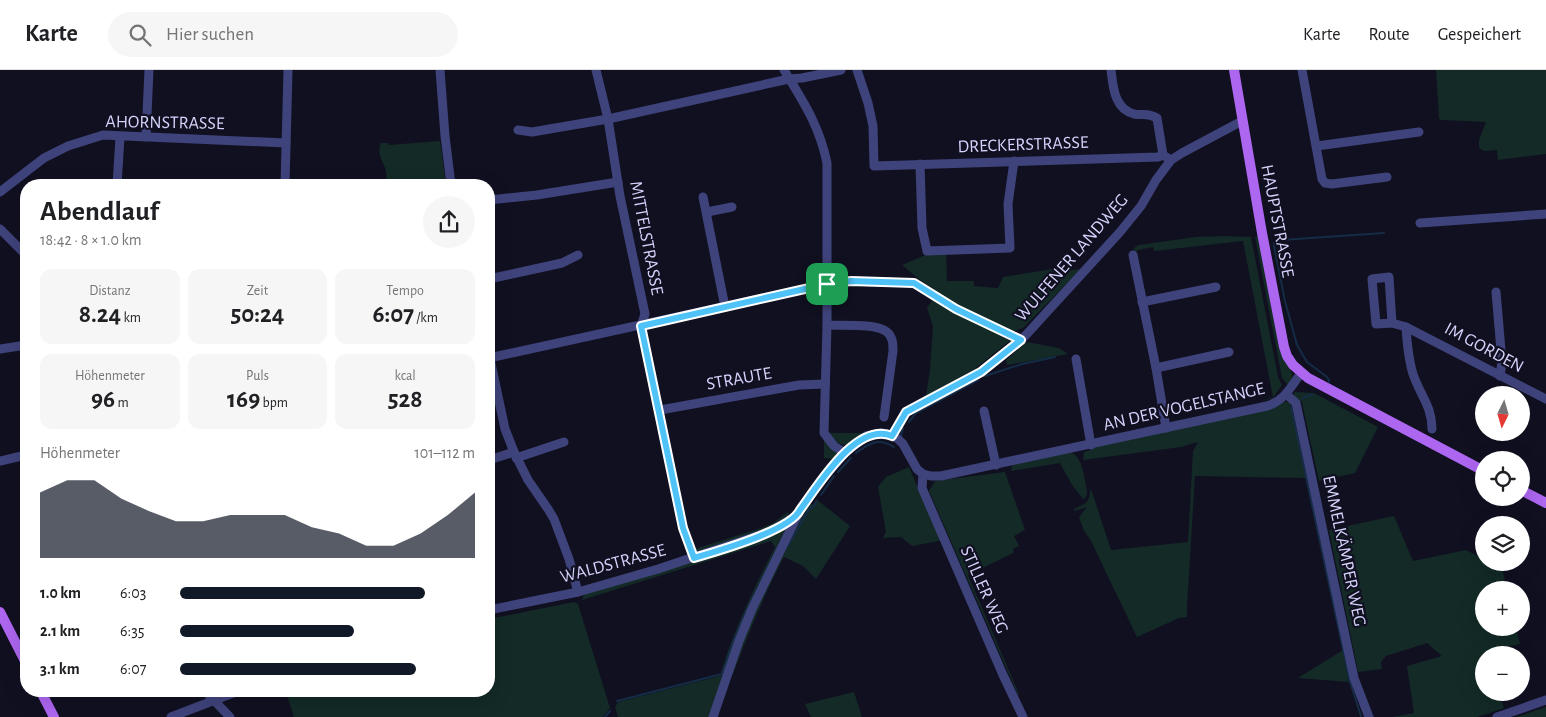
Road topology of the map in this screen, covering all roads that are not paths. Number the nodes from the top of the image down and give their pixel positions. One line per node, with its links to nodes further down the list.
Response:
1 (149, 70): 17 (street)
2 (288, 70): 18 (street)
3 (440, 70): 27 (street)
4 (596, 70): 12 (street, MITTELSTRASSE)
5 (784, 70): 11 (street)
6 (841, 70): 11 (street)
7 (856, 70): 23 (street, DRECKERSTRASSE)
8 (1111, 70): 20 (street)
9 (1234, 70): 13 (main road, HAUPTSTRASSE)
10 (1302, 70): 19 (street)
11 (790, 79): 12 (street); 41 (street)
12 (608, 119): 14 (street); 28 (street, MITTELSTRASSE)
13 (1242, 121): 21 (street, WULFENER LANDWEG); 57 (main road, HAUPTSTRASSE)
14 (518, 130)
15 (1419, 132): 19 (street)
16 (120, 136): 17 (street, AHORNSTRASSE); 25 (street); 29 (street, AHORNSTRASSE)
17 (146, 137): 18 (street, AHORNSTRASSE)
18 (286, 143): 26 (street)
19 (1317, 146): 24 (street)
20 (1163, 155): 21 (street); 22 (street, DRECKERSTRASSE)
21 (1171, 160): 50 (street, WULFENER LANDWEG)
22 (1014, 161): 23 (street, DRECKERSTRASSE); 23 (street)
23 (920, 164)
24 (1387, 177)
25 (117, 179)
26 (285, 179)
27 (450, 179)
28 (618, 182): 31 (street); 47 (street, MITTELSTRASSE)
29 (0, 192)
30 (703, 197): 33 (street)
31 (495, 199)
32 (732, 207): 33 (street)
33 (707, 212): 45 (street)
34 (1546, 214): 35 (street)
35 (1420, 223)
36 (0, 229): 37 (street)
37 (20, 250)
38 (578, 255): 40 (street)
39 (1133, 255): 44 (street)
40 (495, 278)
41 (827, 284): 45 (street); 48 (street); 50 (street)
42 (1216, 287): 44 (street)
43 (1496, 292): 58 (street)
44 (1142, 302): 56 (street)
45 (725, 307): 47 (street)
46 (1392, 322): 46 (street, IM GORDEN); 49 (street, IM GORDEN)
47 (641, 326): 54 (street); 63 (street, MITTELSTRASSE)
48 (827, 326): 60 (street); 65 (street)
49 (1406, 327): 58 (street, IM GORDEN); 67 (street)
50 (1021, 340): 68 (street, WULFENER LANDWEG)
51 (20, 347): 52 (street)
52 (0, 349)
53 (1229, 352): 56 (street)
54 (495, 355)
55 (1076, 359): 70 (street, AN DER VOGELSTANGE)
56 (1156, 368): 66 (street)
57 (1301, 373): 61 (street, AN DER VOGELSTANGE); 77 (main road)
58 (1500, 376): 62 (street, IM GORDEN)
59 (495, 382): 72 (street)
60 (825, 384): 63 (street, STRAUTE); 71 (street)
61 (1286, 394): 66 (street, AN DER VOGELSTANGE); 97 (street, EMMELKÄMPER WEG)
62 (1546, 399)
63 (660, 410): 82 (street, MITTELSTRASSE)
64 (984, 411): 76 (street)
65 (884, 417)
66 (1166, 428): 70 (street, AN DER VOGELSTANGE)
67 (1432, 429)
68 (892, 436): 71 (street); 78 (street)
69 (564, 442): 72 (street)
70 (1091, 445): 76 (street, AN DER VOGELSTANGE)
71 (845, 453): 81 (street)
72 (515, 455): 74 (street); 83 (street)
73 (20, 456): 75 (street)
74 (495, 459)
75 (0, 461)
76 (996, 465): 78 (street, AN DER VOGELSTANGE)
77 (1475, 466)
78 (923, 474): 96 (street, STILLER WEG)
79 (1530, 495): 80 (main road)
80 (1546, 503)
81 (797, 516): 82 (street, WALDSTRASSE); 95 (street)
82 (694, 558): 83 (street, WALDSTRASSE)
83 (578, 592): 84 (street, WALDSTRASSE)
84 (495, 609)
85 (0, 612): 86 (main road)
86 (20, 651)
87 (44, 697): 92 (main road)
88 (210, 697): 90 (street)
89 (221, 697): 90 (street)
90 (213, 700): 93 (street); 94 (street)
91 (1546, 700): 98 (street)
92 (54, 717)
93 (171, 717)
94 (230, 717)
95 (713, 717)
96 (1024, 717)
97 (1369, 717)
98 (1497, 717)

